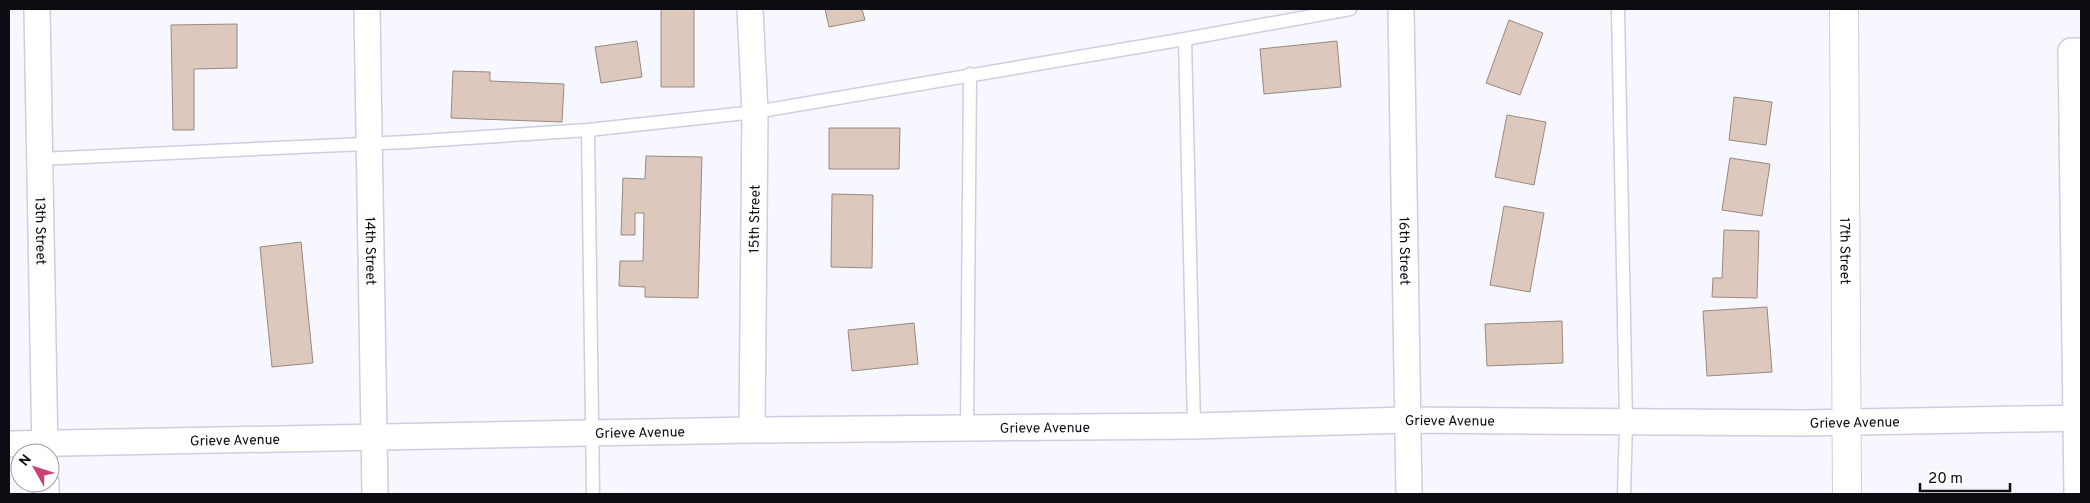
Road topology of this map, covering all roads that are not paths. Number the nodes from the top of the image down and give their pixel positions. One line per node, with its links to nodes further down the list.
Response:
1 (37, 9): 14 (street, 13th Street)
2 (367, 9): 13 (street, 14th Street)
3 (750, 9): 11 (street, 15th Street)
4 (1350, 9): 8 (lane)
5 (1401, 9): 16 (street, 16th Street)
6 (1618, 9): 18 (lane)
7 (1844, 9): 17 (street, 17th Street)
8 (1185, 39): 10 (lane); 19 (lane)
9 (2076, 51): 15 (street)
10 (970, 74): 11 (lane); 20 (lane)
11 (755, 112): 12 (lane); 21 (street, 15th Street)
12 (588, 130): 13 (lane); 22 (lane)
13 (370, 145): 14 (lane); 23 (street, 14th Street)
14 (40, 159): 24 (street, 13th Street)
15 (2079, 418): 17 (street, Grieve Avenue); 31 (street)
16 (1408, 420): 18 (street, Grieve Avenue); 19 (street, Grieve Avenue); 28 (street, 16th Street)
17 (1846, 422): 18 (street, Grieve Avenue); 30 (street, 17th Street)
18 (1626, 423): 29 (lane)
19 (1194, 426): 20 (street, Grieve Avenue)
20 (967, 428): 21 (street, Grieve Avenue)
21 (752, 430): 22 (street, Grieve Avenue)
22 (590, 434): 23 (street, Grieve Avenue); 27 (lane)
23 (374, 439): 25 (street, Grieve Avenue); 26 (street, 14th Street)
24 (45, 443)
25 (60, 449)
26 (375, 494)
27 (593, 494)
28 (1409, 494)
29 (1624, 494)
30 (1847, 494)
31 (2077, 494)

